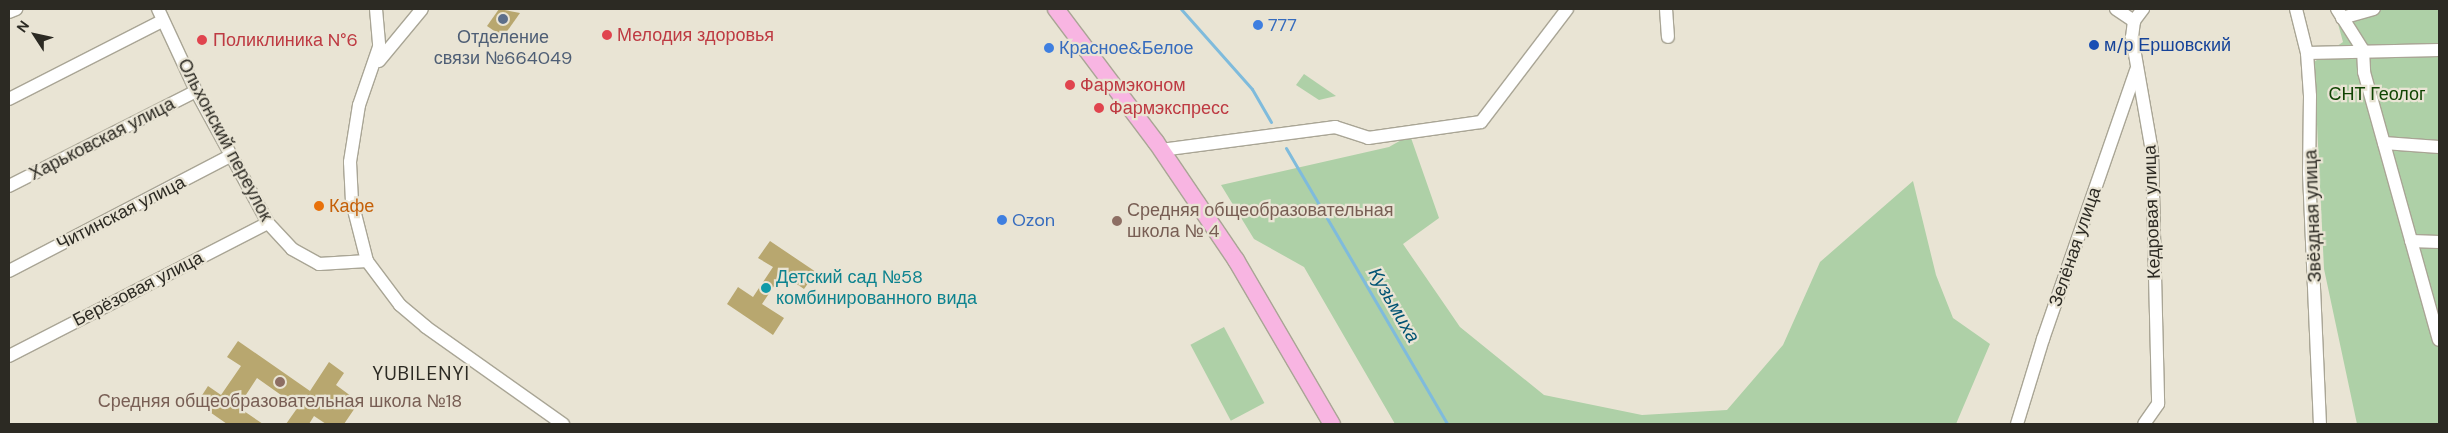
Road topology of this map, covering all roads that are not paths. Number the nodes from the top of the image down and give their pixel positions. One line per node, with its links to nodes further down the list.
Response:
1 (16, 9): 11 (street)
2 (376, 9): 19 (street)
3 (422, 9): 19 (street)
4 (1056, 9): 25 (main road)
5 (1567, 9): 25 (street)
6 (1666, 9): 15 (street)
7 (2116, 9): 14 (street)
8 (2143, 9): 14 (street)
9 (2296, 9): 18 (street, Звёздная улица)
10 (2374, 9): 12 (street)
11 (9, 12)
12 (2339, 14): 16 (street)
13 (160, 15): 21 (street, Ольхонский переулок); 22 (street)
14 (2134, 21): 20 (street, Кедровая улица)
15 (1668, 37)
16 (2363, 50): 17 (street); 18 (street); 23 (street)
17 (2439, 50)
18 (2307, 53): 39 (street, Звёздная улица)
19 (373, 69): 31 (street)
20 (2136, 70): 37 (street, Зелёная улица); 38 (street, Кедровая улица)
21 (196, 92): 26 (street, Ольхонский переулок); 27 (street, Харьковская улица)
22 (9, 99)
23 (2384, 143): 24 (street); 29 (street)
24 (2439, 147)
25 (1161, 150): 36 (main road)
26 (232, 155): 28 (street, Ольхонский переулок); 32 (street, Читинская улица)
27 (9, 186)
28 (268, 223): 31 (street, Ольхонский переулок); 34 (street, Берёзовая улица)
29 (2411, 241): 30 (street); 33 (street)
30 (2439, 242)
31 (367, 261): 35 (street)
32 (9, 270)
33 (2438, 334)
34 (9, 356)
35 (563, 424)
36 (1332, 424)
37 (2018, 424)
38 (2144, 424)
39 (2320, 424)

